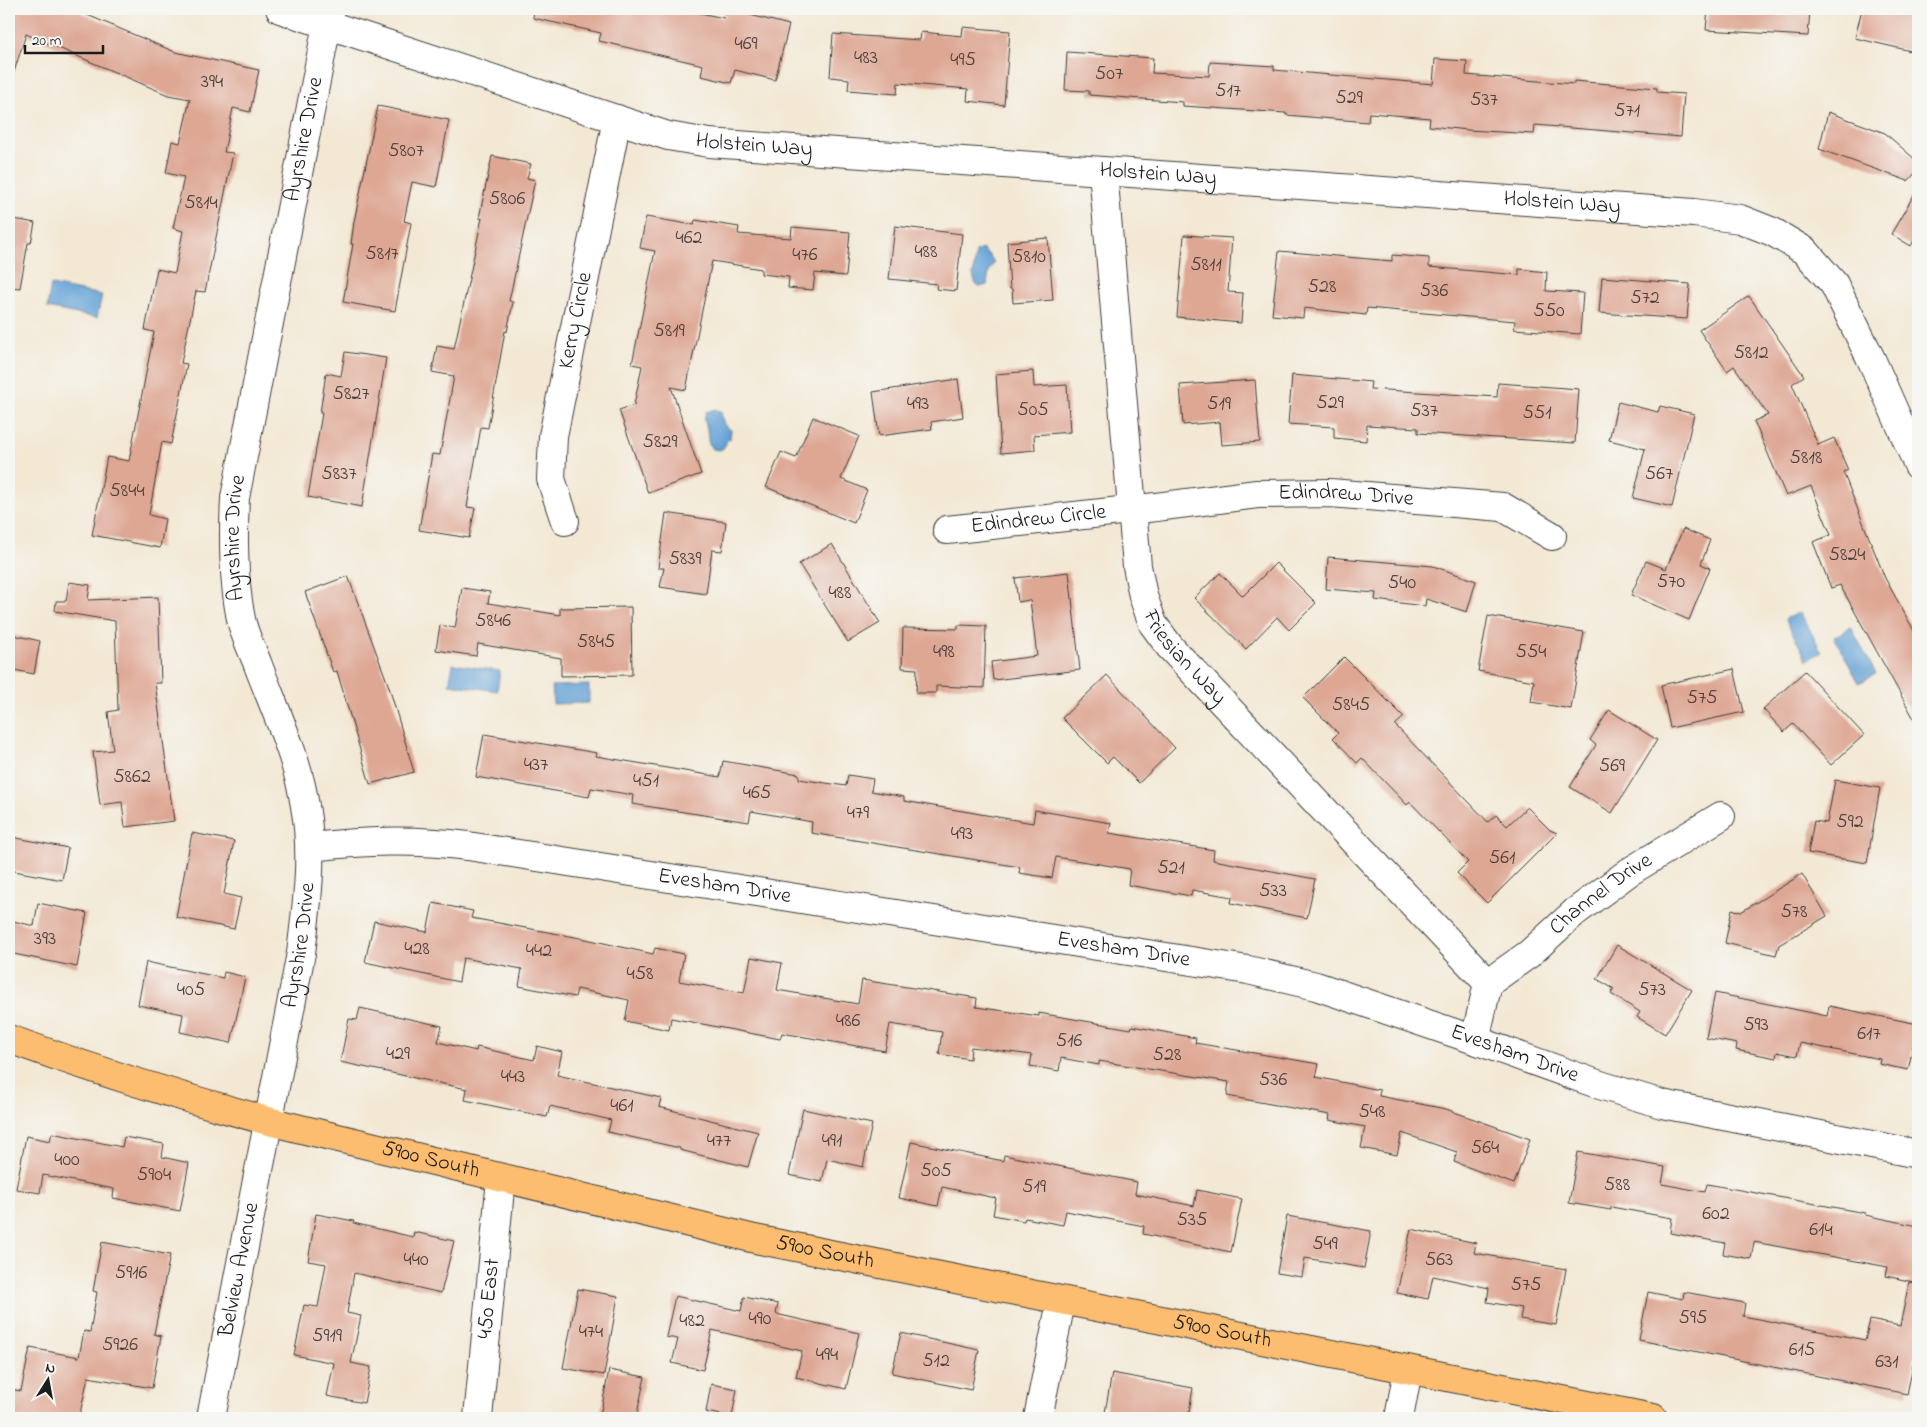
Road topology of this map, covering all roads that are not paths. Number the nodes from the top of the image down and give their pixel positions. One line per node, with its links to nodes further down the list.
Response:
1 (280, 9): 2 (street, Holstein Way)
2 (329, 16): 3 (street, Holstein Way); 11 (street, Ayrshire Drive)
3 (617, 119): 4 (street, Holstein Way); 7 (street, Kerry Circle)
4 (1103, 171): 5 (street, Holstein Way); 6 (street, Friesian Way)
5 (1918, 465)
6 (1131, 510): 8 (street, Edindrew Circle); 9 (street, Edindrew Drive); 12 (street, Friesian Way)
7 (565, 521)
8 (947, 530)
9 (1552, 536)
10 (1721, 816): 12 (street, Channel Drive)
11 (310, 847): 14 (street, Evesham Drive); 15 (street, Ayrshire Drive)
12 (1488, 983): 14 (street)
13 (9, 1039): 15 (main road, 5900 South)
14 (1475, 1040): 16 (street, Evesham Drive)
15 (268, 1121): 17 (main road, 5900 South); 20 (street, Belview Avenue)
16 (1918, 1154)
17 (501, 1179): 18 (main road, 5900 South); 21 (street, 450 East)
18 (1061, 1302): 19 (main road, 5900 South); 22 (street)
19 (1408, 1370): 23 (street); 24 (main road, 5900 South)
20 (211, 1418)
21 (478, 1418)
22 (1038, 1418)
23 (1398, 1418)
24 (1653, 1418)

